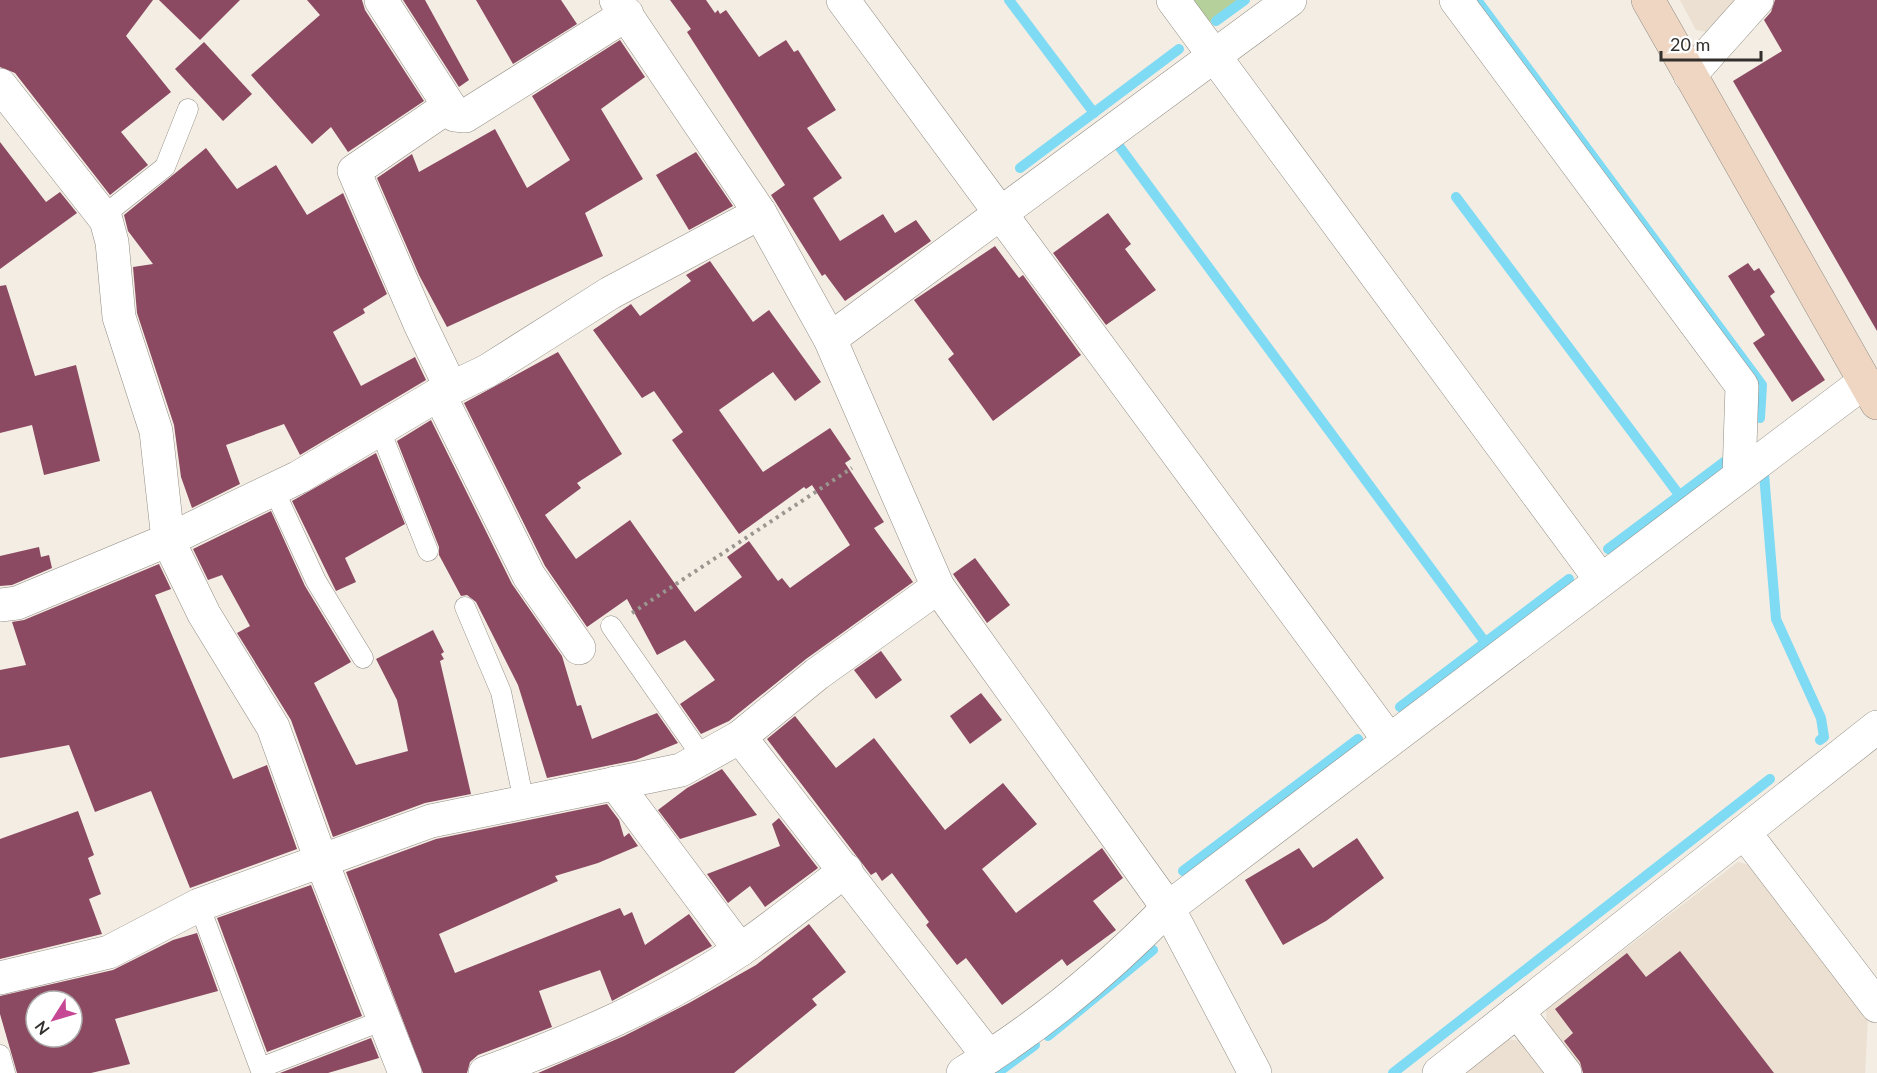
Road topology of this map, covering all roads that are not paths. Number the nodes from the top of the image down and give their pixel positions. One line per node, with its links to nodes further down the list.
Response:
1 (381, 0): 12 (street)
2 (843, 0): 15 (street)
3 (1173, 0): 9 (street)
4 (1290, 0): 9 (street)
5 (1456, 0): 21 (street)
6 (1648, 0): 10 (street)
7 (1756, 0): 10 (street)
8 (622, 7): 12 (street); 14 (street)
9 (1214, 57): 15 (street); 25 (street)
10 (1690, 75): 19 (street)
11 (0, 85): 16 (street)
12 (448, 106): 18 (street)
13 (188, 109): 16 (lane)
14 (760, 213): 17 (street); 18 (street)
15 (1001, 214): 17 (street); 34 (street)
16 (103, 216): 23 (street)
17 (830, 339): 26 (street)
18 (445, 391): 20 (street); 30 (street)
19 (1870, 393): 21 (street)
20 (380, 430): 22 (street); 24 (lane)
21 (1739, 476): 25 (street)
22 (274, 490): 23 (street); 31 (lane)
23 (168, 540): 27 (street); 39 (street)
24 (428, 550)
25 (1601, 580): 34 (street)
26 (938, 587): 33 (street); 42 (street)
27 (0, 605)
28 (465, 607): 37 (lane)
29 (611, 626): 35 (lane)
30 (579, 648)
31 (363, 657)
32 (1877, 727): 38 (street)
33 (740, 737): 35 (street); 40 (street)
34 (1389, 740): 42 (street)
35 (704, 758): 36 (street)
36 (615, 783): 37 (street); 43 (street)
37 (524, 801): 39 (street)
38 (1744, 832): 45 (street); 46 (street)
39 (321, 860): 41 (street); 47 (street)
40 (846, 870): 43 (street); 49 (street)
41 (199, 905): 44 (street); 47 (lane)
42 (1168, 908): 49 (street); 53 (street)
43 (740, 950): 52 (street)
44 (0, 978)
45 (1877, 1006)
46 (1517, 1011): 54 (street); 55 (street)
47 (384, 1020): 51 (street)
48 (0, 1055): 50 (lane)
49 (976, 1065)
50 (5, 1073)
51 (405, 1073)
52 (485, 1073)
53 (1256, 1073)
54 (1439, 1073)
55 (1565, 1073)

